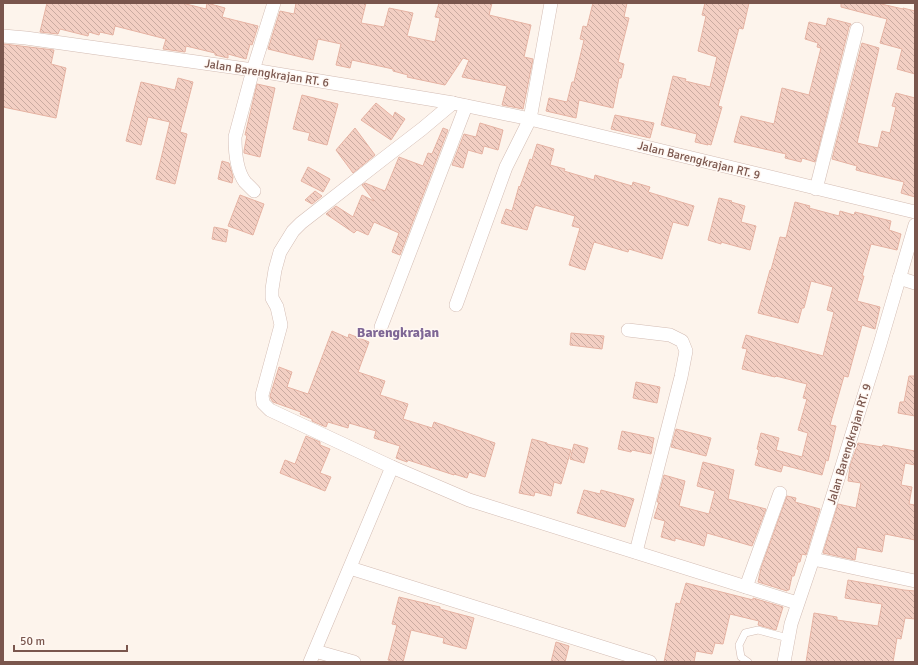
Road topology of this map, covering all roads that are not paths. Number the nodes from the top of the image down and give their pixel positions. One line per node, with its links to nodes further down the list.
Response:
1 (274, 3): 5 (street)
2 (551, 3): 8 (street)
3 (857, 29): 9 (street)
4 (3, 36): 5 (street, Jalan Barengkrajan RT. 6)
5 (253, 70): 6 (street, Jalan Barengkrajan RT. 6); 10 (street)
6 (453, 104): 7 (street, Jalan Barengkrajan RT. 6); 18 (street)
7 (466, 106): 8 (street, Jalan Barengkrajan RT. 6); 16 (street)
8 (530, 119): 9 (street, Jalan Barengkrajan RT. 9); 15 (street)
9 (816, 189): 11 (street, Jalan Barengkrajan RT. 9)
10 (254, 191)
11 (915, 212)
12 (915, 225): 13 (street, Jalan Barengkrajan RT. 9)
13 (899, 278): 14 (street); 21 (street, Jalan Barengkrajan RT. 9)
14 (915, 283)
15 (456, 305)
16 (381, 327)
17 (628, 330): 20 (street)
18 (392, 467): 20 (street); 22 (street)
19 (780, 493): 24 (street)
20 (636, 552): 24 (street)
21 (813, 559): 23 (street); 25 (street, Jalan Barengkrajan RT. 9)
22 (350, 568): 27 (street); 29 (street)
23 (915, 581)
24 (746, 587): 25 (street)
25 (797, 603): 26 (street, Jalan Barengkrajan RT. 9)
26 (788, 638): 30 (lane); 31 (street, Jalan Barengkrajan RT. 9)
27 (312, 656): 28 (street)
28 (354, 662)
29 (650, 662)
30 (748, 662)
31 (784, 662)

